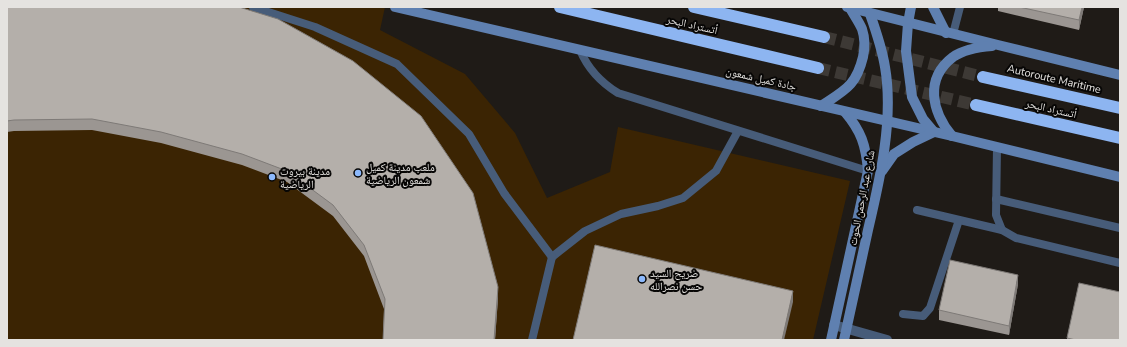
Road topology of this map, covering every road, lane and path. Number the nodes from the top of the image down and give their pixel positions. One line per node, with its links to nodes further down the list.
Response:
1 (253, 7): 36 (lane)
2 (395, 7): 14 (main road, جادة كميل شمعون)
3 (560, 7): 15 (highway, أتستراد البحر)
4 (694, 7): 12 (highway, أتستراد البحر)
5 (848, 7): 9 (main road); 19 (main road)
6 (911, 7): 10 (main road)
7 (932, 7): 11 (main road)
8 (960, 7): 11 (lane)
9 (870, 14): 10 (main road); 22 (main road, شارع عبد الرحمن الحوت)
10 (908, 23): 11 (main road); 24 (main road)
11 (950, 33): 13 (main road)
12 (824, 37)
13 (998, 45): 16 (main road); 25 (main road)
14 (580, 50): 19 (main road, جادة كميل شمعون); 23 (lane)
15 (818, 68)
16 (1120, 75)
17 (983, 76): 20 (highway, Autoroute Maritime)
18 (976, 105): 26 (highway, أتستراد البحر)
19 (821, 106): 21 (main road, جادة كميل شمعون)
20 (1120, 108)
21 (845, 112): 22 (main road, جادة كميل شمعون); 28 (main road, شارع عبد الرحمن الحوت)
22 (887, 122): 24 (main road, جادة كميل شمعون); 29 (main road, شارع عبد الرحمن الحوت)
23 (738, 130): 28 (lane); 36 (lane)
24 (934, 132): 25 (main road, جادة كميل شمعون); 29 (main road)
25 (952, 136): 27 (main road, جادة كميل شمعون)
26 (1120, 138)
27 (997, 147): 30 (main road, جادة كميل شمعون); 31 (lane)
28 (868, 171): 39 (main road, شارع عبد الرحمن الحوت)
29 (881, 172): 40 (main road, شارع عبد الرحمن الحوت)
30 (1120, 177)
31 (996, 199): 34 (lane); 35 (lane)
32 (918, 210): 33 (lane)
33 (959, 220): 35 (lane); 38 (lane)
34 (1120, 228)
35 (1002, 230): 37 (lane)
36 (552, 257): 41 (lane)
37 (1120, 263)
38 (903, 314)
39 (834, 325): 40 (street); 42 (main road, شارع عبد الرحمن الحوت)
40 (846, 329): 43 (main road, شارع عبد الرحمن الحوت); 44 (street)
41 (532, 340)
42 (830, 340)
43 (844, 340)
44 (887, 340)

